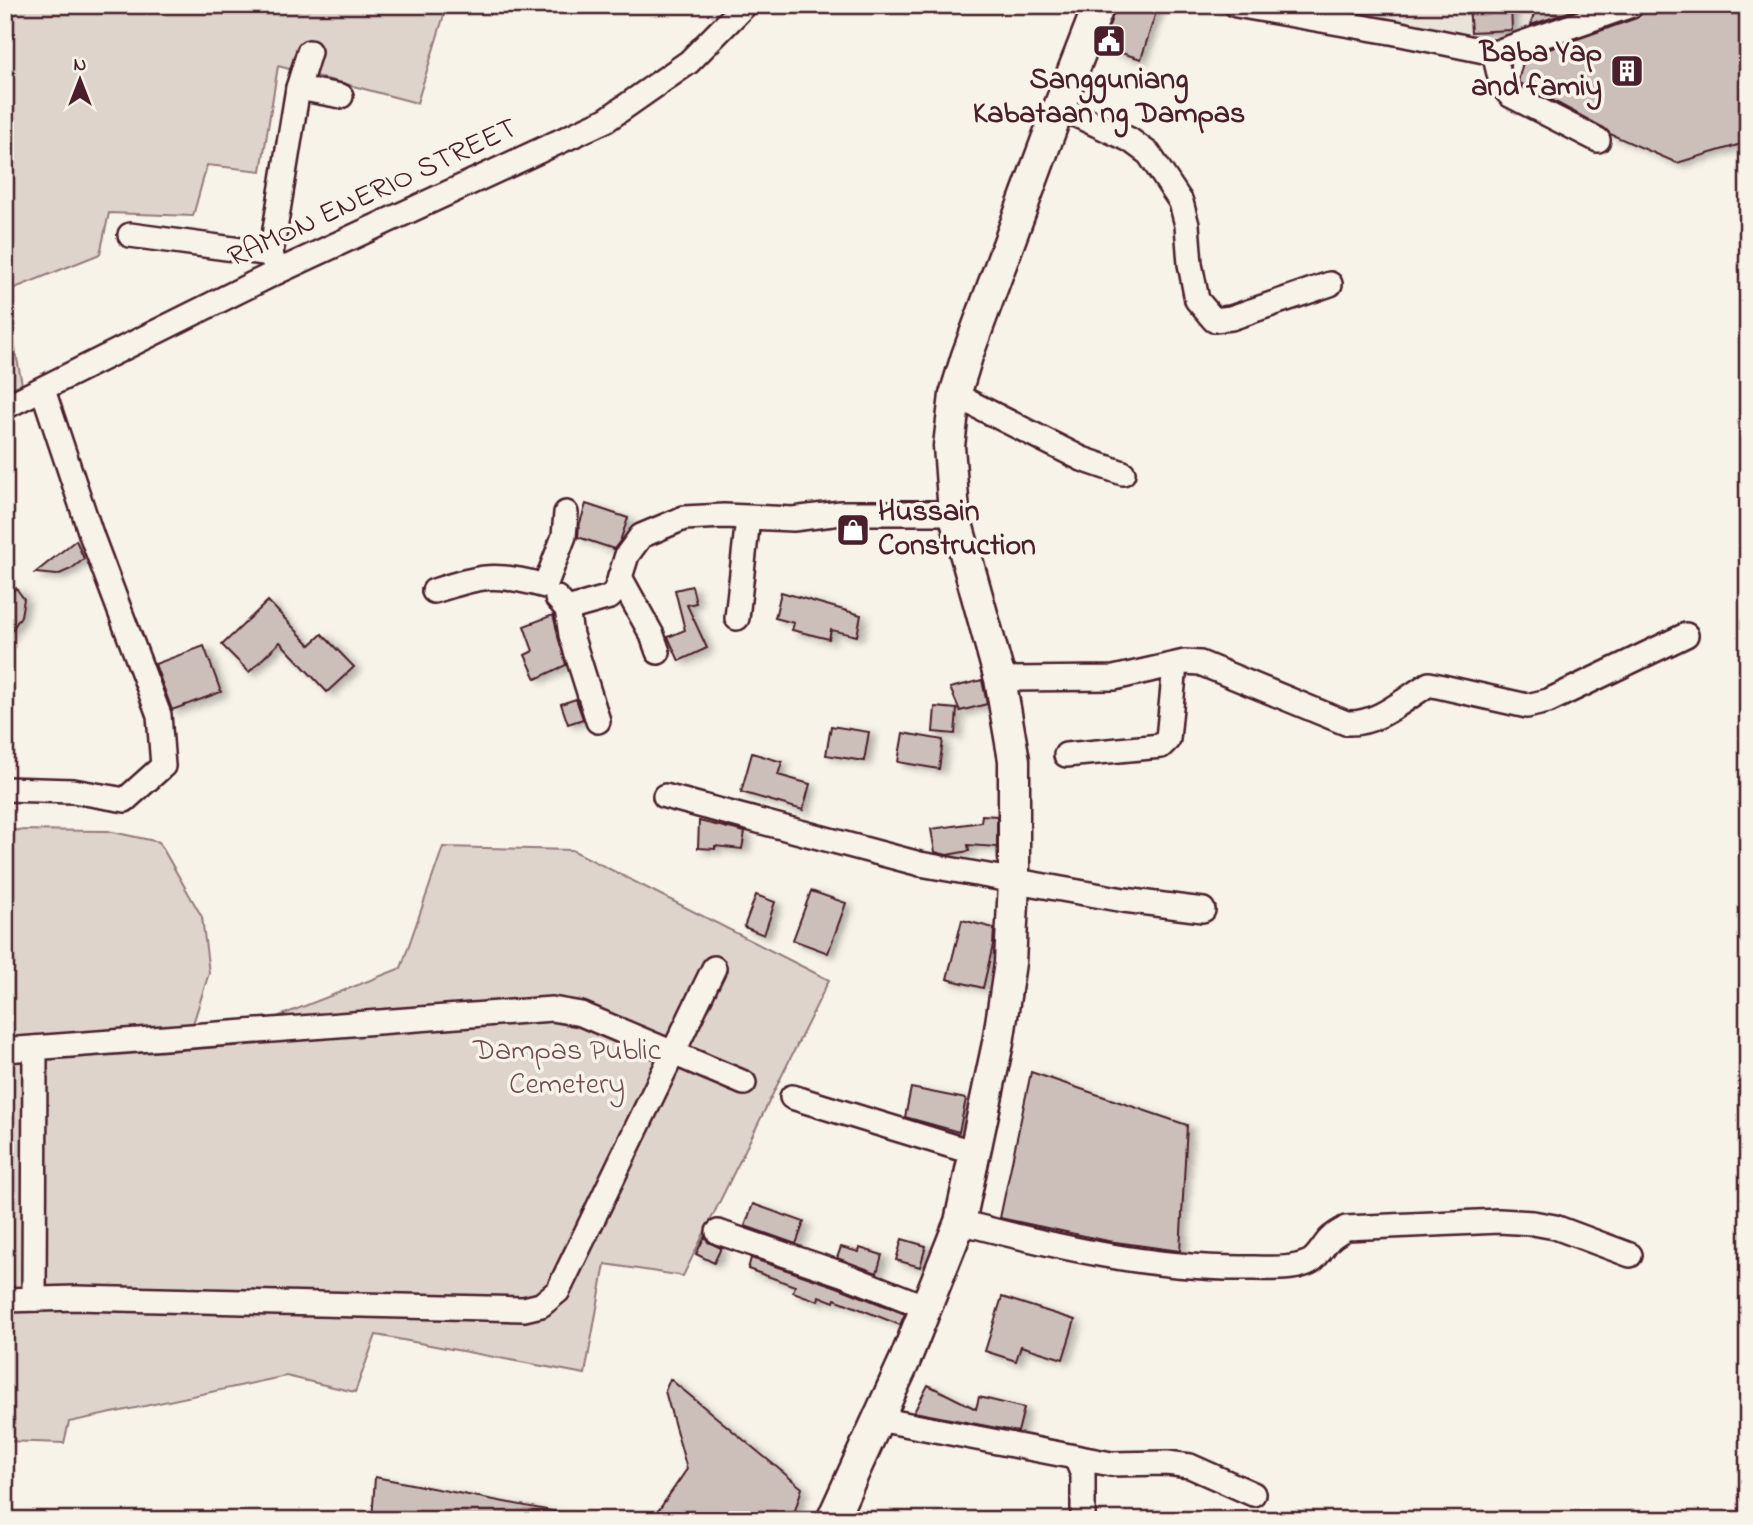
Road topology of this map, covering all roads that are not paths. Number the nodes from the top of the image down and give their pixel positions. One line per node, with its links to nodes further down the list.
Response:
1 (745, 5): 12 (street, RAMON ENERIO STREET)
2 (1099, 5): 9 (main road)
3 (1236, 5): 6 (street)
4 (1632, 5): 6 (street)
5 (309, 52): 7 (street)
6 (1494, 53): 10 (street)
7 (298, 88): 8 (street); 12 (street)
8 (341, 96)
9 (1059, 107): 13 (street); 15 (main road)
10 (1598, 141)
11 (130, 235): 12 (street)
12 (274, 263): 14 (street, RAMON ENERIO STREET)
13 (1330, 284)
14 (43, 390): 16 (street, RAMON ENERIO STREET); 32 (street)
15 (955, 395): 17 (street); 19 (main road)
16 (5, 407)
17 (1123, 473)
18 (566, 513): 22 (street)
19 (954, 513): 20 (street); 29 (main road)
20 (748, 518): 21 (street); 25 (street)
21 (620, 578): 24 (street); 27 (street)
22 (545, 586): 23 (street); 24 (street)
23 (434, 591)
24 (567, 609): 30 (street)
25 (737, 618)
26 (1686, 635): 28 (street)
27 (658, 652)
28 (1175, 665): 29 (street); 31 (street)
29 (1000, 679): 34 (main road)
30 (598, 721)
31 (1066, 755)
32 (5, 789)
33 (665, 796): 34 (street)
34 (1014, 882): 35 (street); 42 (main road)
35 (1203, 910)
36 (714, 968): 39 (street)
37 (34, 1048): 38 (street); 39 (street); 46 (street)
38 (5, 1050)
39 (673, 1053): 40 (street); 46 (street)
40 (744, 1083)
41 (792, 1097): 42 (street)
42 (975, 1153): 43 (main road)
43 (960, 1222): 45 (street); 48 (main road)
44 (718, 1232): 48 (street)
45 (1630, 1255)
46 (34, 1299): 47 (street)
47 (5, 1300)
48 (926, 1307): 49 (main road)
49 (878, 1419): 50 (street); 52 (main road)
50 (1076, 1458): 51 (street); 53 (street)
51 (1253, 1494)
52 (832, 1520)
53 (1083, 1520)

